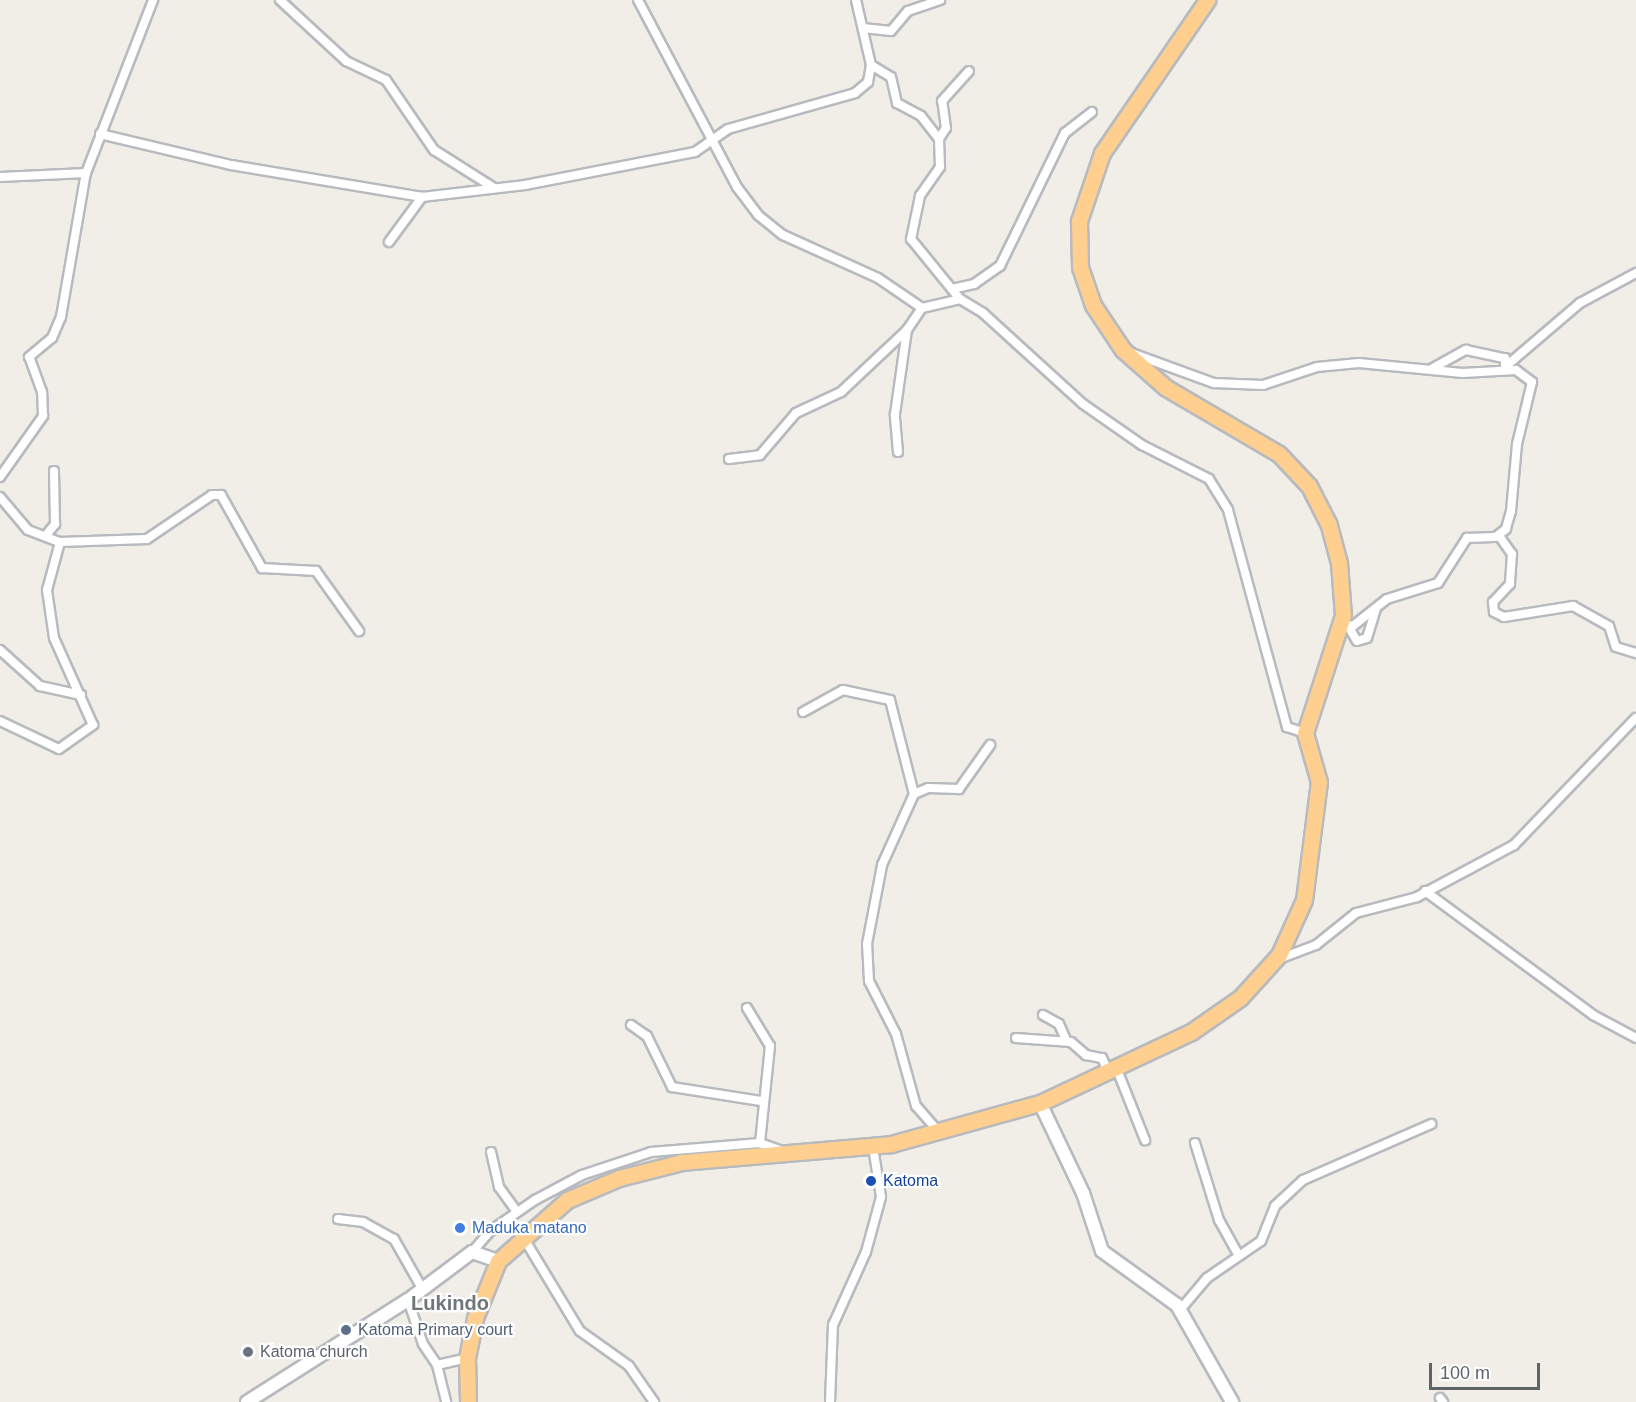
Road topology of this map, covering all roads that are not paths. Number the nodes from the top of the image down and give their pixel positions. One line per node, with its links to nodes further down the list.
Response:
1 (153, 0): 11 (street)
2 (280, 0): 16 (street)
3 (638, 0): 12 (street)
4 (856, 0): 7 (street)
5 (940, 0): 7 (street)
6 (1207, 0): 24 (highway)
7 (863, 28): 8 (street)
8 (871, 65): 12 (street); 13 (street)
9 (969, 71): 13 (street)
10 (1092, 112): 20 (street)
11 (100, 134): 14 (street); 17 (street)
12 (710, 139): 16 (street); 22 (street)
13 (939, 139): 20 (street)
14 (87, 173): 15 (street); 30 (street)
15 (0, 177)
16 (494, 188): 17 (street)
17 (422, 197): 18 (street)
18 (389, 242)
19 (1636, 273): 25 (street)
20 (952, 289): 21 (street)
21 (960, 299): 22 (street); 44 (street)
22 (922, 308): 23 (street)
23 (907, 330): 27 (street); 28 (street)
24 (1123, 350): 26 (street); 36 (highway)
25 (1505, 367): 26 (street); 26 (street); 33 (street)
26 (1433, 368)
27 (898, 452)
28 (729, 459)
29 (54, 471): 32 (street)
30 (0, 477)
31 (0, 497): 32 (street)
32 (47, 534): 34 (street)
33 (1497, 537): 35 (street); 39 (street)
34 (60, 542): 37 (street); 40 (street)
35 (1376, 608): 36 (street); 36 (street)
36 (1345, 625): 44 (highway)
37 (359, 631)
38 (0, 650): 40 (street)
39 (1636, 653)
40 (81, 694): 43 (street)
41 (803, 712): 46 (street)
42 (1636, 718): 47 (street)
43 (0, 721)
44 (1305, 733): 48 (highway)
45 (990, 745): 46 (street)
46 (914, 794): 59 (street)
47 (1425, 891): 48 (street); 53 (street)
48 (1273, 961): 55 (highway)
49 (747, 1008): 56 (street)
50 (1043, 1015): 54 (street)
51 (631, 1025): 56 (street)
52 (1016, 1038): 54 (street)
53 (1636, 1038)
54 (1066, 1040): 55 (street)
55 (1112, 1069): 57 (highway); 60 (street)
56 (761, 1101): 61 (street)
57 (1040, 1103): 59 (highway); 74 (street)
58 (1431, 1124): 70 (street)
59 (938, 1131): 63 (highway)
60 (1145, 1140)
61 (760, 1143): 65 (street); 66 (street)
62 (1195, 1143): 70 (street)
63 (873, 1147): 65 (highway); 81 (street)
64 (491, 1152): 66 (street)
65 (787, 1156): 68 (highway)
66 (518, 1212): 69 (street)
67 (338, 1219): 72 (street)
68 (523, 1236): 71 (highway); 80 (street)
69 (472, 1252): 71 (street); 72 (street)
70 (1239, 1256): 74 (street)
71 (498, 1261): 75 (highway)
72 (422, 1288): 73 (street)
73 (408, 1300): 76 (street); 77 (street)
74 (1180, 1310): 82 (street)
75 (467, 1358): 76 (street); 79 (highway)
76 (437, 1365): 78 (street)
77 (247, 1402)
78 (446, 1402)
79 (468, 1402)
80 (654, 1402)
81 (830, 1402)
82 (1232, 1402)

